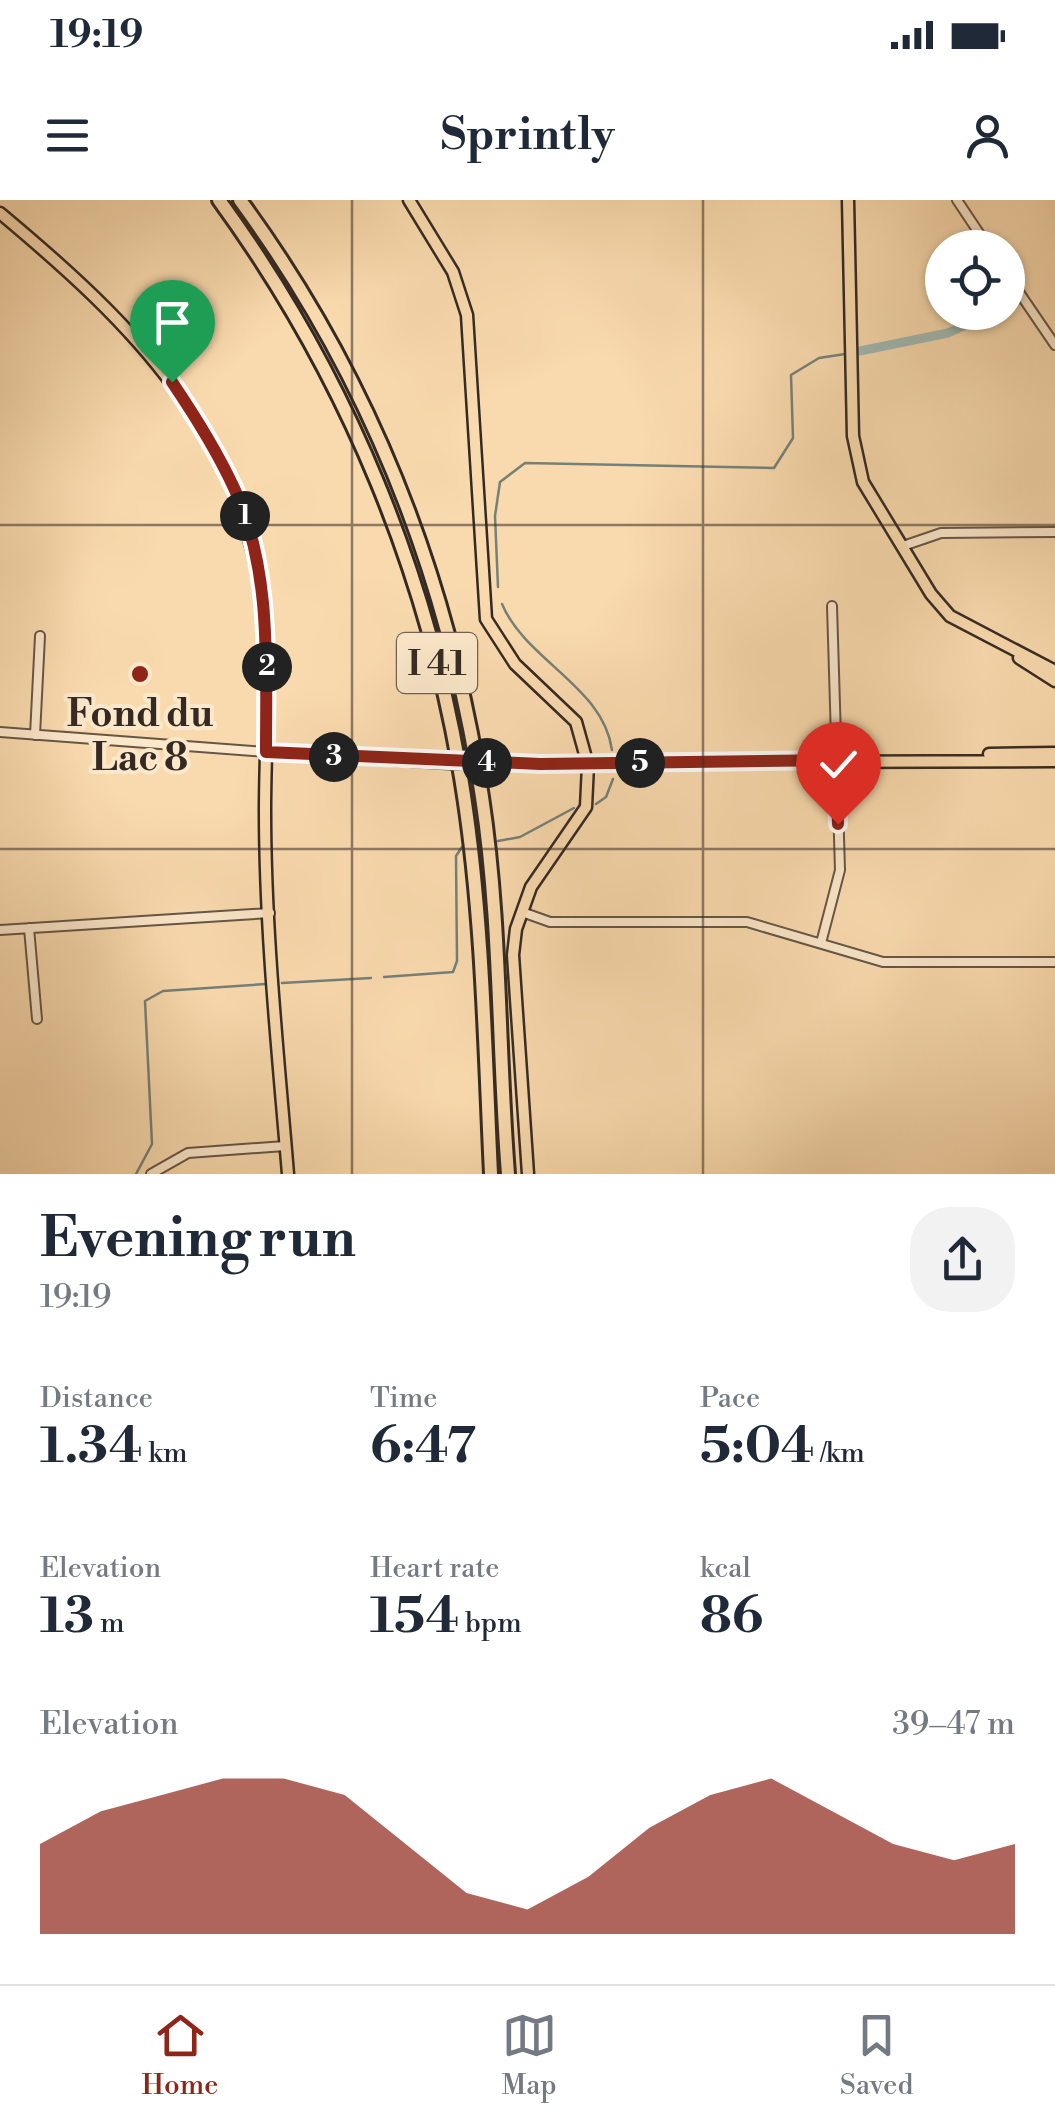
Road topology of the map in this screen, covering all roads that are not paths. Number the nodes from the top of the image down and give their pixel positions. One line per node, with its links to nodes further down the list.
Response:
1 (219, 200): 35 (highway, I 41)
2 (240, 200): 36 (highway, I 41)
3 (410, 200): 24 (main road)
4 (848, 200): 11 (main road)
5 (957, 200): 7 (street)
6 (0, 213): 19 (main road)
7 (977, 230)
8 (1025, 301): 9 (street)
9 (1055, 345)
10 (1055, 532): 11 (street)
11 (902, 546): 14 (main road)
12 (832, 606): 22 (street)
13 (40, 636): 18 (street)
14 (989, 638): 15 (main road); 16 (main road)
15 (1055, 671)
16 (1055, 681)
17 (0, 732): 18 (street)
18 (35, 735): 19 (street)
19 (266, 752): 24 (main road, bridge); 26 (main road)
20 (1055, 753): 21 (main road)
21 (933, 758): 22 (main road); 23 (main road)
22 (836, 760): 24 (main road); 29 (street)
23 (1055, 761)
24 (588, 764): 25 (main road)
25 (522, 912): 29 (street); 37 (main road)
26 (270, 913): 27 (street); 32 (main road)
27 (29, 928): 28 (street); 31 (street)
28 (0, 930)
29 (822, 943): 30 (street)
30 (1055, 962)
31 (36, 1019)
32 (286, 1146): 33 (street); 34 (main road)
33 (151, 1174)
34 (288, 1174)
35 (488, 1174)
36 (510, 1174)
37 (528, 1174)

